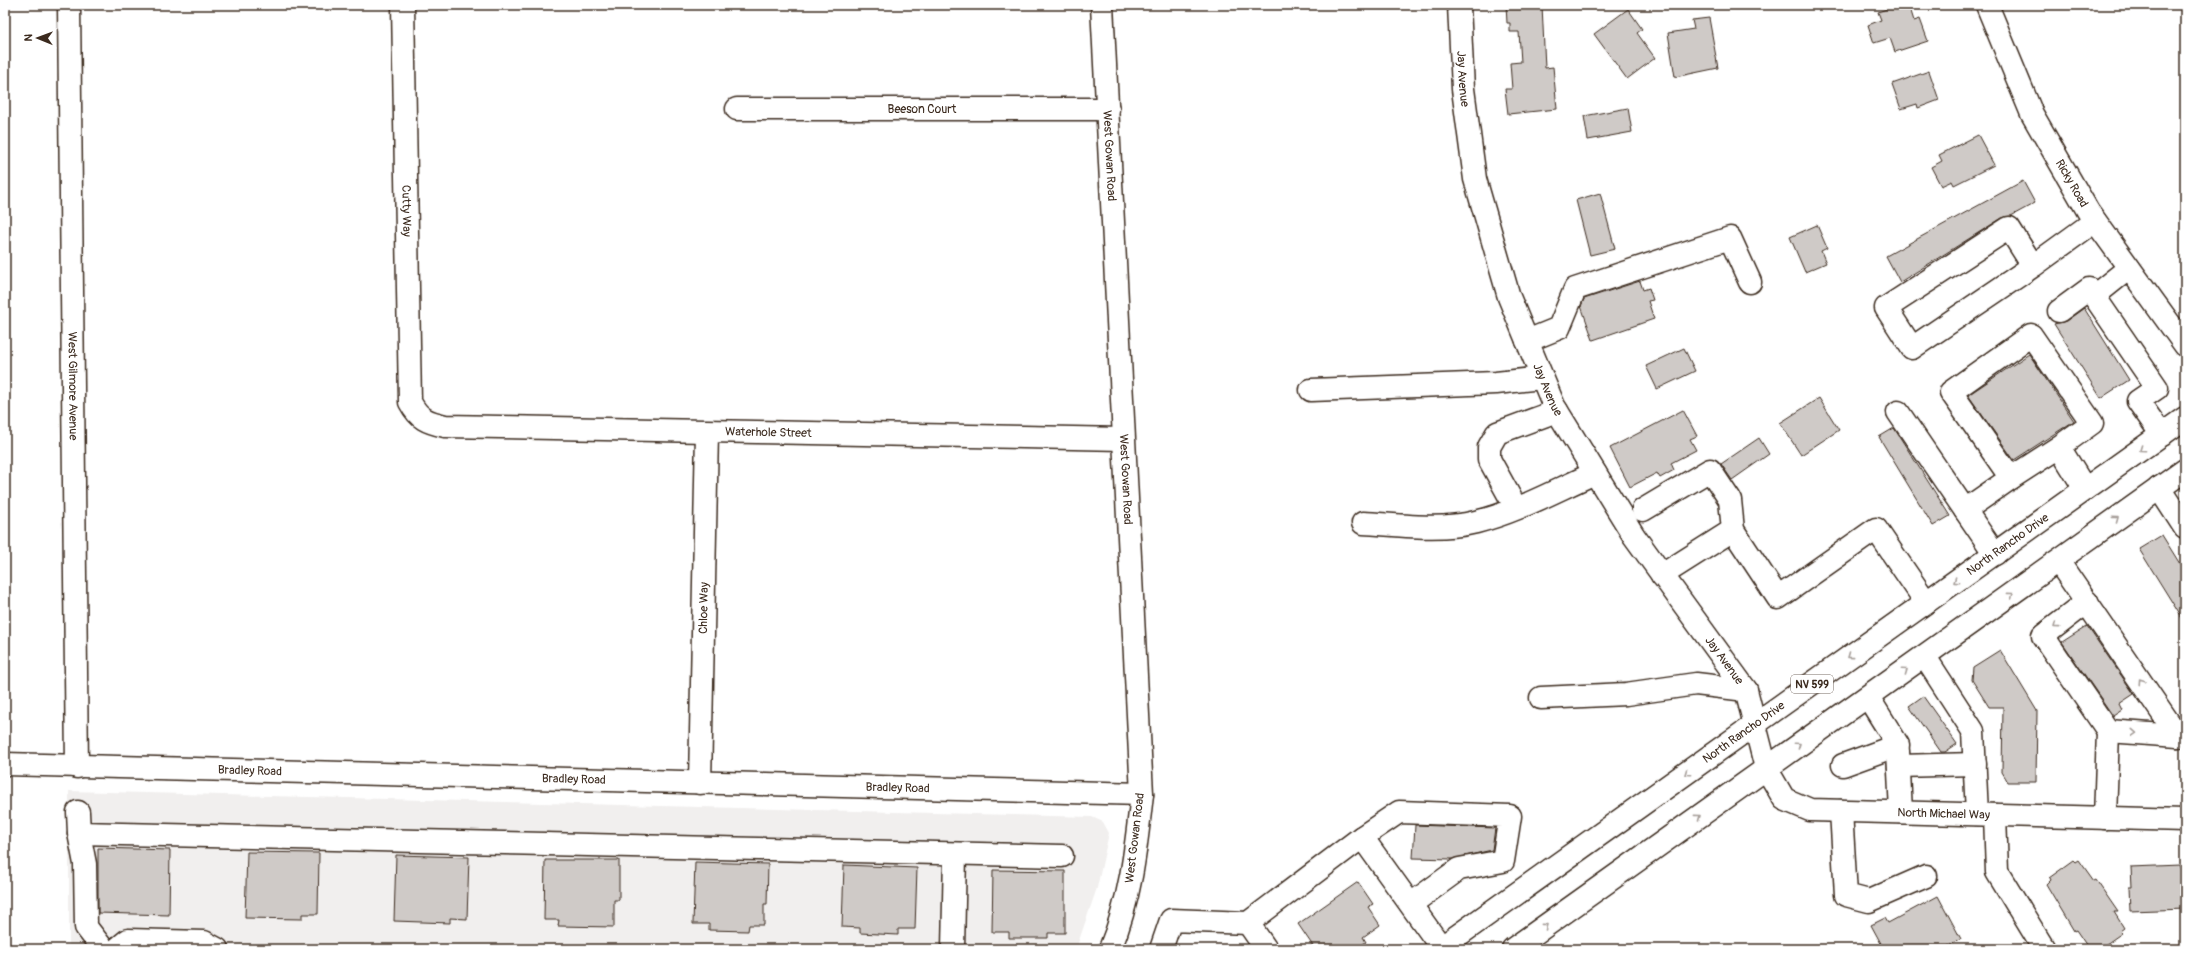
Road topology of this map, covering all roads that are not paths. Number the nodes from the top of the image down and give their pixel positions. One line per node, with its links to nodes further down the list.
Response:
1 (69, 5): 52 (street, West Gilmore Avenue)
2 (403, 5): 20 (street, Cutty Way)
3 (1102, 5): 7 (street, West Gowan Road)
4 (1459, 5): 14 (street, Jay Avenue)
5 (1987, 5): 8 (street, Ricky Road)
6 (737, 109): 7 (street, Beeson Court)
7 (1108, 109): 24 (street, West Gowan Road)
8 (2095, 221): 9 (street); 10 (street, Ricky Road)
9 (2034, 266): 9 (street)
10 (2129, 268): 12 (street); 15 (street, Ricky Road)
11 (1750, 282): 14 (street)
12 (2094, 296): 13 (street); 23 (street)
13 (2059, 311)
14 (1527, 341): 16 (street, Jay Avenue)
15 (2185, 345)
16 (1542, 378): 17 (street); 18 (street, Jay Avenue)
17 (1311, 390)
18 (1557, 411): 27 (street, Jay Avenue); 31 (street)
19 (1898, 412): 33 (street)
20 (416, 414): 22 (street, Waterhole Street)
21 (2185, 418): 23 (street, North Rancho Drive / NV 599)
22 (707, 432): 24 (street, Waterhole Street); 55 (street, Chloe Way)
23 (2162, 435): 30 (street, North Rancho Drive / NV 599, one-way to 30)
24 (1124, 439): 56 (street, West Gowan Road)
25 (2059, 447): 28 (street); 28 (street); 30 (street)
26 (2185, 470): 29 (street)
27 (1595, 473): 31 (street); 39 (street, Jay Avenue)
28 (2011, 478): 33 (street)
29 (2159, 488): 35 (street); 38 (street, one-way to 29)
30 (2085, 489): 37 (street, North Rancho Drive / NV 599)
31 (1516, 508): 34 (street)
32 (1643, 510): 36 (street)
33 (1965, 510): 37 (street)
34 (1363, 523)
35 (2185, 528)
36 (1732, 530): 39 (street); 40 (street)
37 (1995, 554): 40 (street, North Rancho Drive / NV 599, one-way to 40)
38 (2058, 561): 41 (street); 42 (street, one-way to 38)
39 (1662, 574): 43 (street, Jay Avenue)
40 (1926, 602): 46 (street, North Rancho Drive / NV 599, one-way to 46)
41 (2087, 602): 47 (street, one-way to 47); 47 (street, one-way to 41)
42 (1925, 657): 44 (street, one-way to 42); 50 (street)
43 (1746, 690): 45 (street); 46 (street, Jay Avenue)
44 (1868, 697): 48 (street); 54 (street, one-way to 44)
45 (1541, 698)
46 (1755, 725): 54 (street, North Michael Way); 68 (street, North Rancho Drive / NV 599, one-way to 68)
47 (2108, 731): 60 (street)
48 (1898, 745): 51 (street); 53 (street)
49 (5, 764): 52 (street, Bradley Road)
50 (1975, 764): 53 (street); 59 (street)
51 (1843, 765)
52 (77, 766): 55 (street, Bradley Road)
53 (1899, 766): 58 (street)
54 (1766, 768): 57 (street, North Michael Way); 76 (street, one-way to 54)
55 (700, 783): 56 (street, Bradley Road)
56 (1142, 794): 73 (street, West Gowan Road)
57 (1841, 810): 58 (street, North Michael Way); 65 (street)
58 (1901, 812): 59 (street, North Michael Way)
59 (1986, 814): 60 (street, North Michael Way); 77 (street)
60 (2105, 818): 61 (street, North Michael Way)
61 (2185, 820)
62 (1362, 837): 66 (street); 66 (street); 67 (street)
63 (955, 854): 64 (street); 69 (street); 72 (street)
64 (1062, 856)
65 (1926, 876)
66 (1411, 904): 68 (street)
67 (1248, 922): 74 (street); 75 (street)
68 (1440, 948)
69 (103, 949)
70 (117, 949): 71 (street)
71 (217, 949)
72 (953, 949)
73 (1110, 949)
74 (1161, 949)
75 (1266, 949)
76 (1513, 949)
77 (2044, 949)

